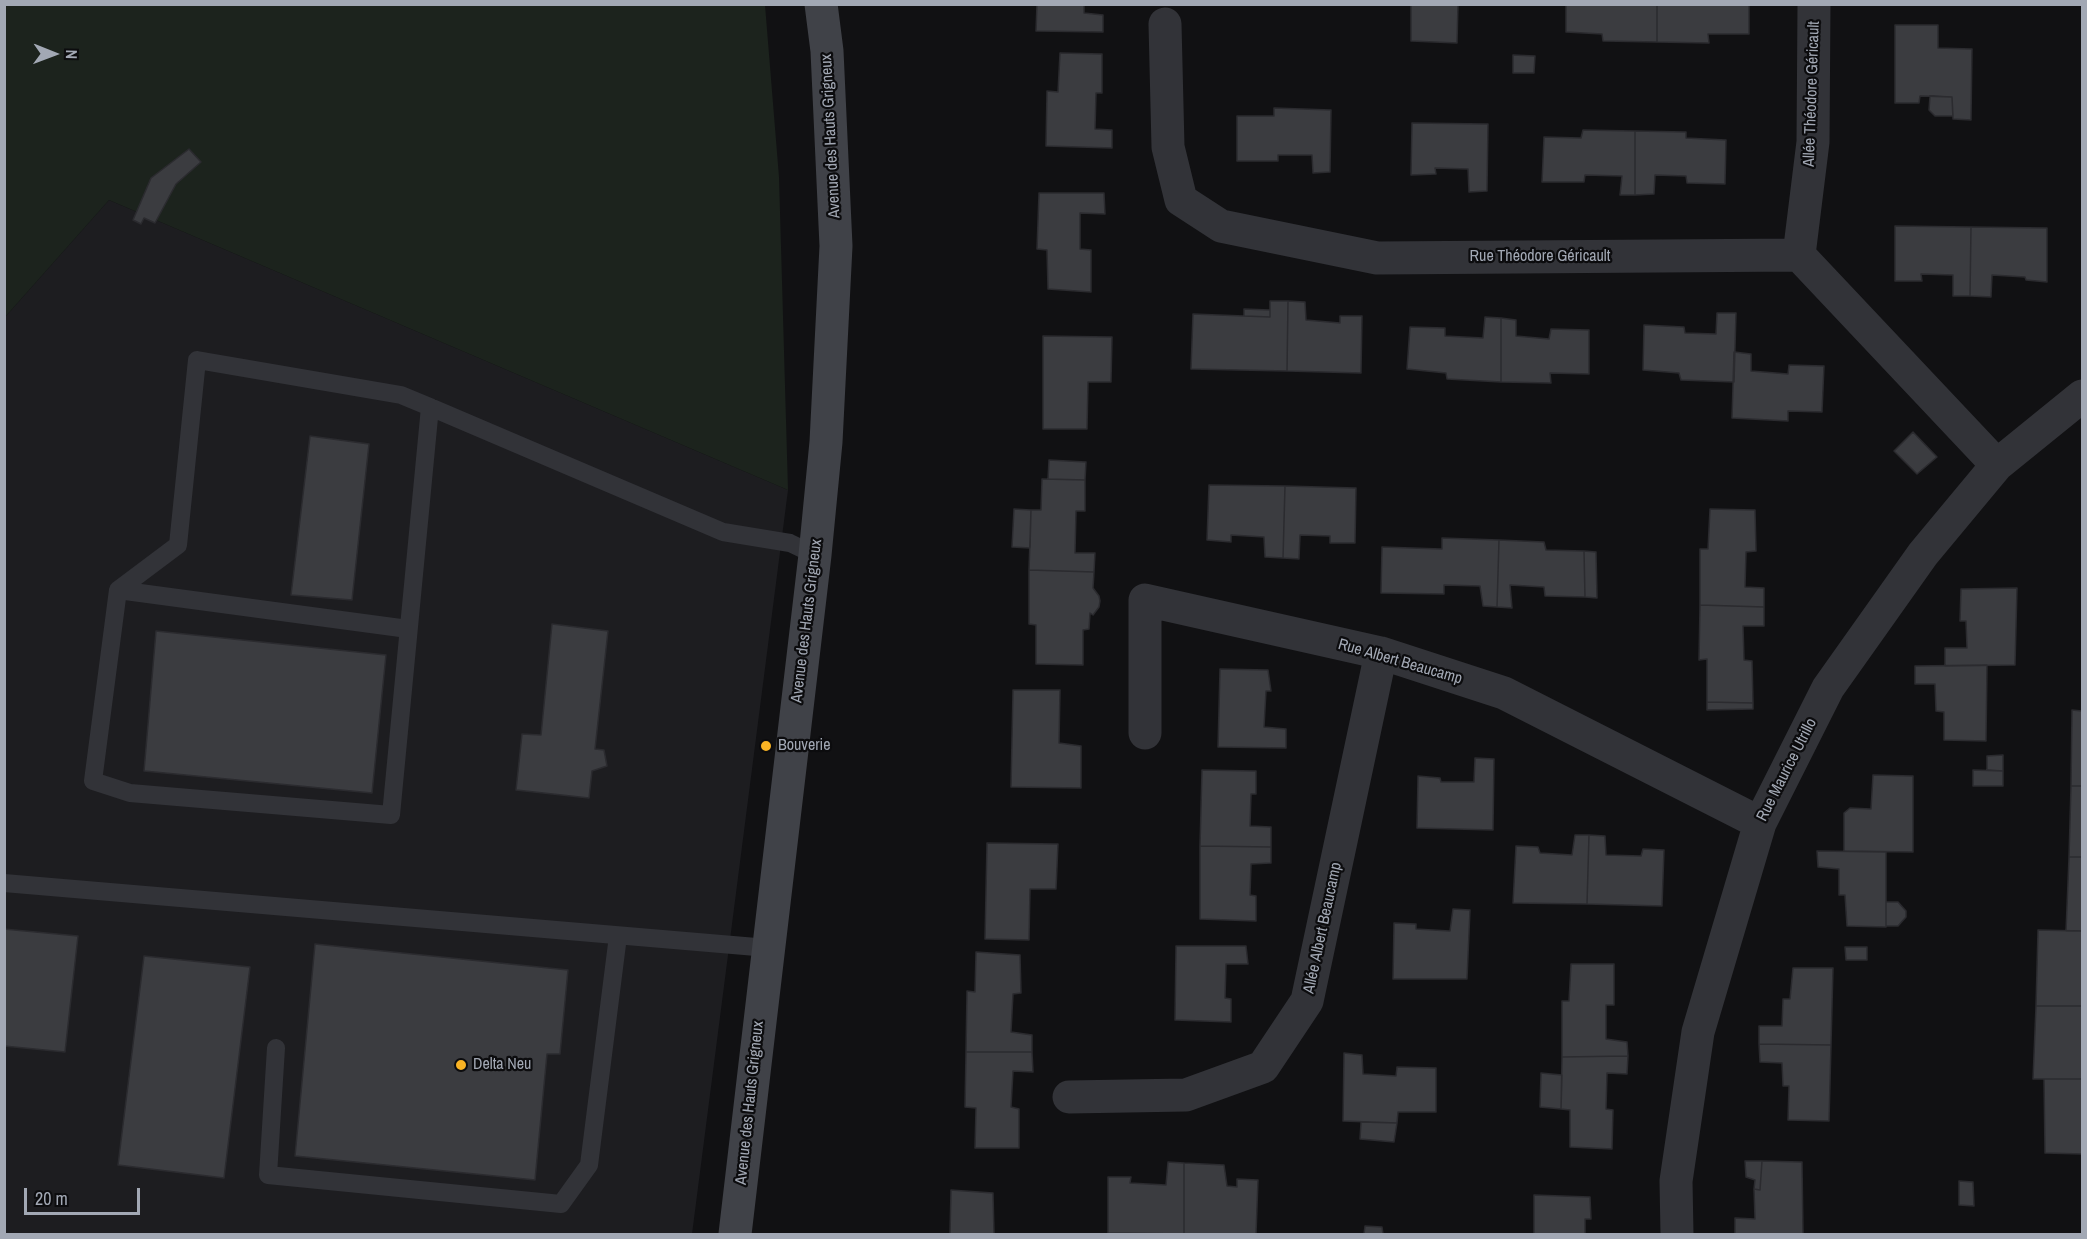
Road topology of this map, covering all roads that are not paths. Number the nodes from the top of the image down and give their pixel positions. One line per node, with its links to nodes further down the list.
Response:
1 (821, 4): 8 (street, Avenue des Hauts Grigneux)
2 (1814, 4): 4 (street, Allée Théodore Géricault)
3 (1166, 24): 4 (street, Rue Théodore Géricault)
4 (1798, 255): 7 (street)
5 (2082, 396): 7 (street, Rue Maurice Utrillo)
6 (430, 407): 8 (lane); 9 (lane); 10 (lane)
7 (1997, 465): 13 (street, Rue Maurice Utrillo)
8 (815, 555): 16 (street, Avenue des Hauts Grigneux)
9 (118, 590): 10 (lane); 10 (lane)
10 (408, 629)
11 (1381, 653): 12 (street, Rue Albert Beaucamp); 13 (street, Rue Albert Beaucamp); 18 (street, Allée Albert Beaucamp)
12 (1145, 733)
13 (1760, 823): 20 (street, Rue Maurice Utrillo)
14 (4, 883): 15 (lane)
15 (618, 936): 16 (lane); 17 (lane)
16 (768, 948): 19 (street, Avenue des Hauts Grigneux)
17 (276, 1048)
18 (1069, 1097)
19 (735, 1234)
20 (1677, 1234)

